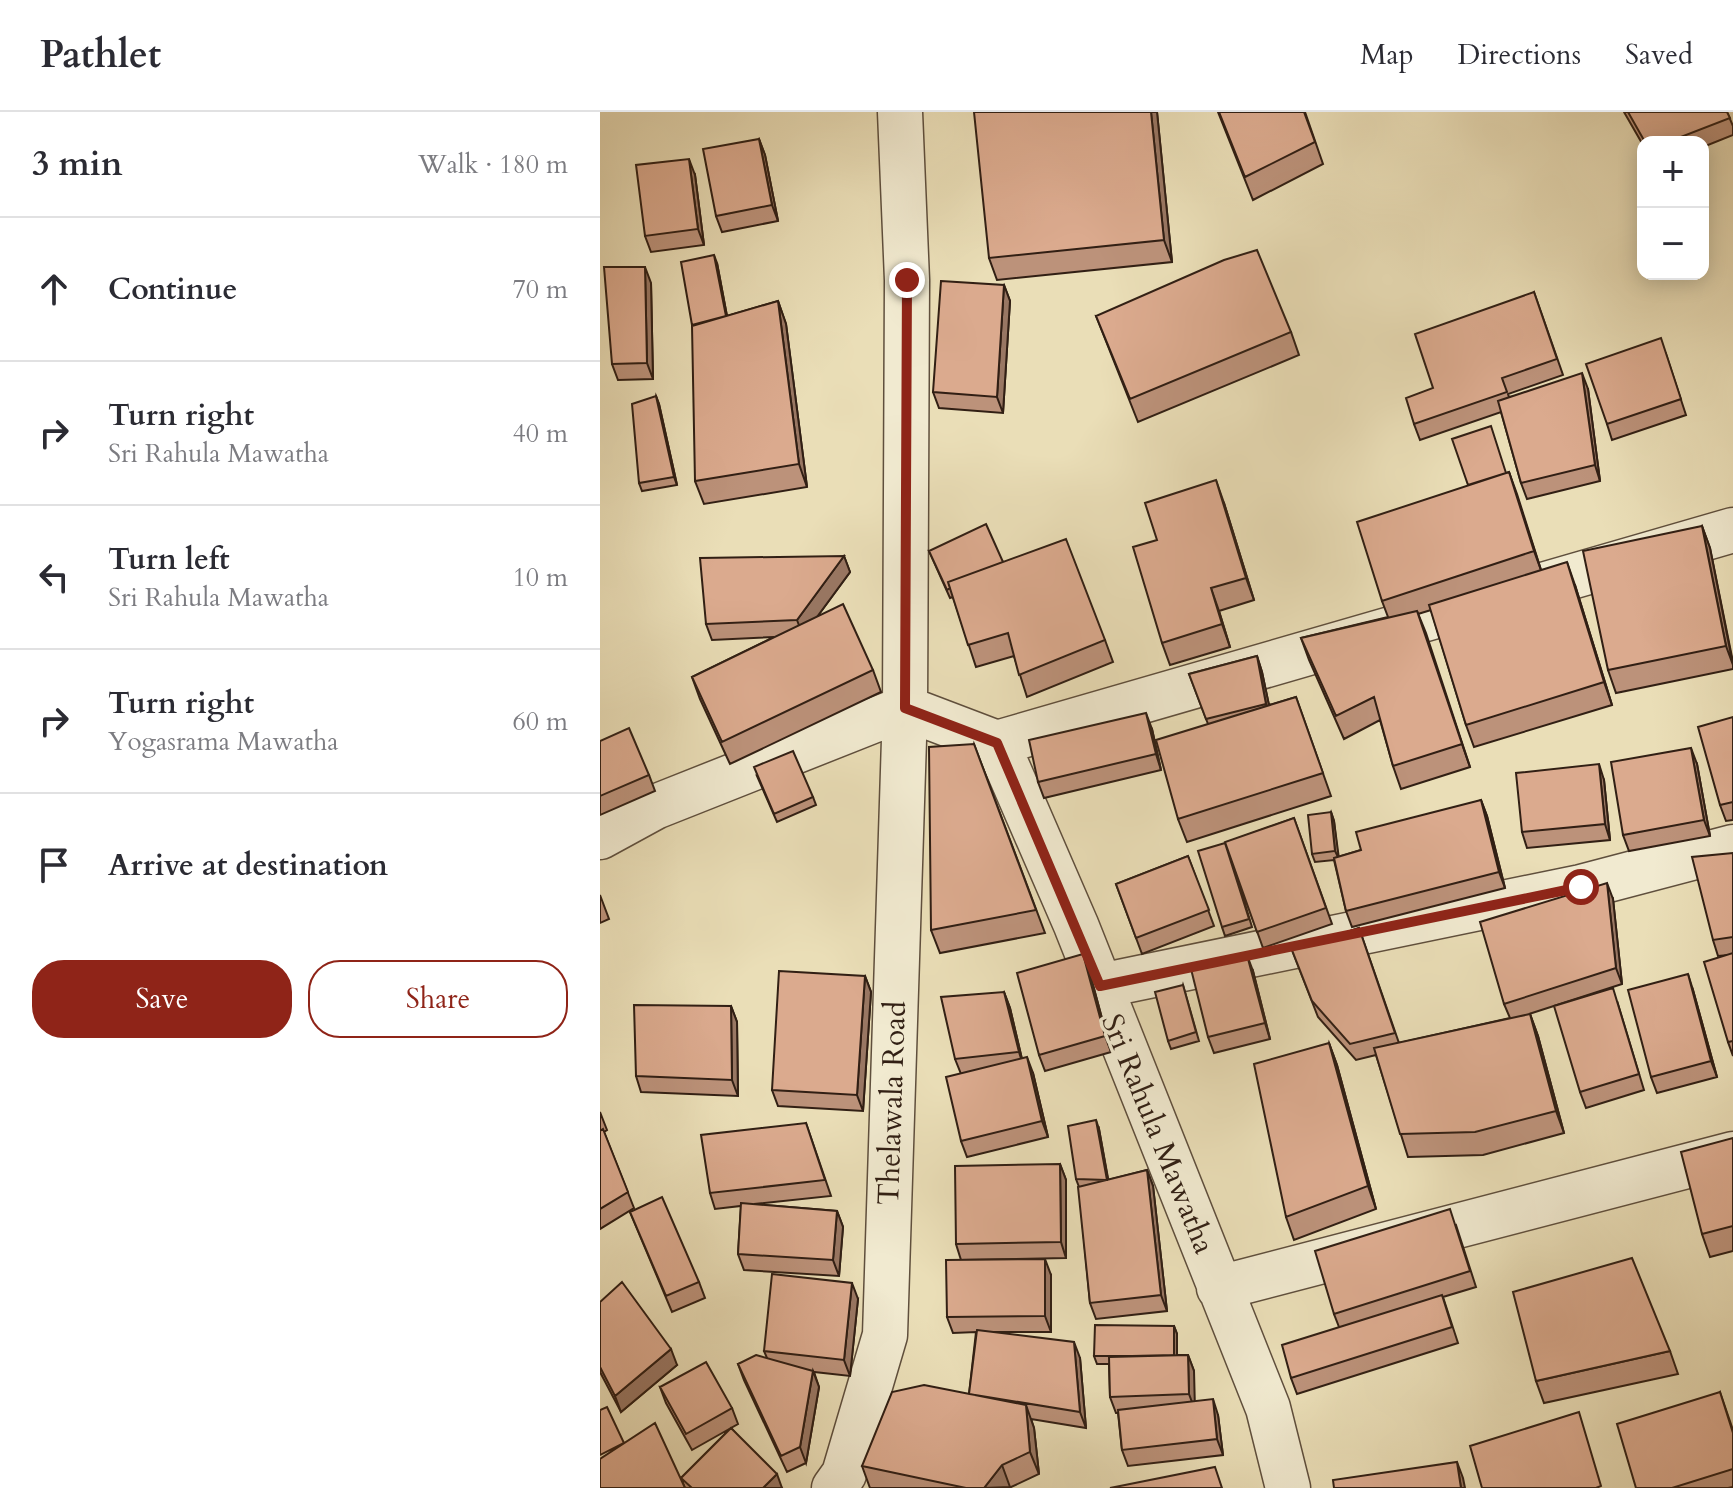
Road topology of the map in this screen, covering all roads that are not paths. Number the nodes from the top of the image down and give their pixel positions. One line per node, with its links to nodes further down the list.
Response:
1 (900, 112): 3 (street, Thelawala Road)
2 (1733, 530): 4 (street)
3 (905, 708): 4 (street); 5 (street); 10 (street, Thelawala Road)
4 (997, 743): 7 (street, Sri Rahula Mawatha)
5 (600, 837)
6 (1733, 847): 7 (street)
7 (1100, 986): 9 (street, Sri Rahula Mawatha)
8 (1733, 1154): 9 (street)
9 (1219, 1288): 11 (street, Sri Rahula Mawatha)
10 (834, 1488)
11 (1288, 1488)

